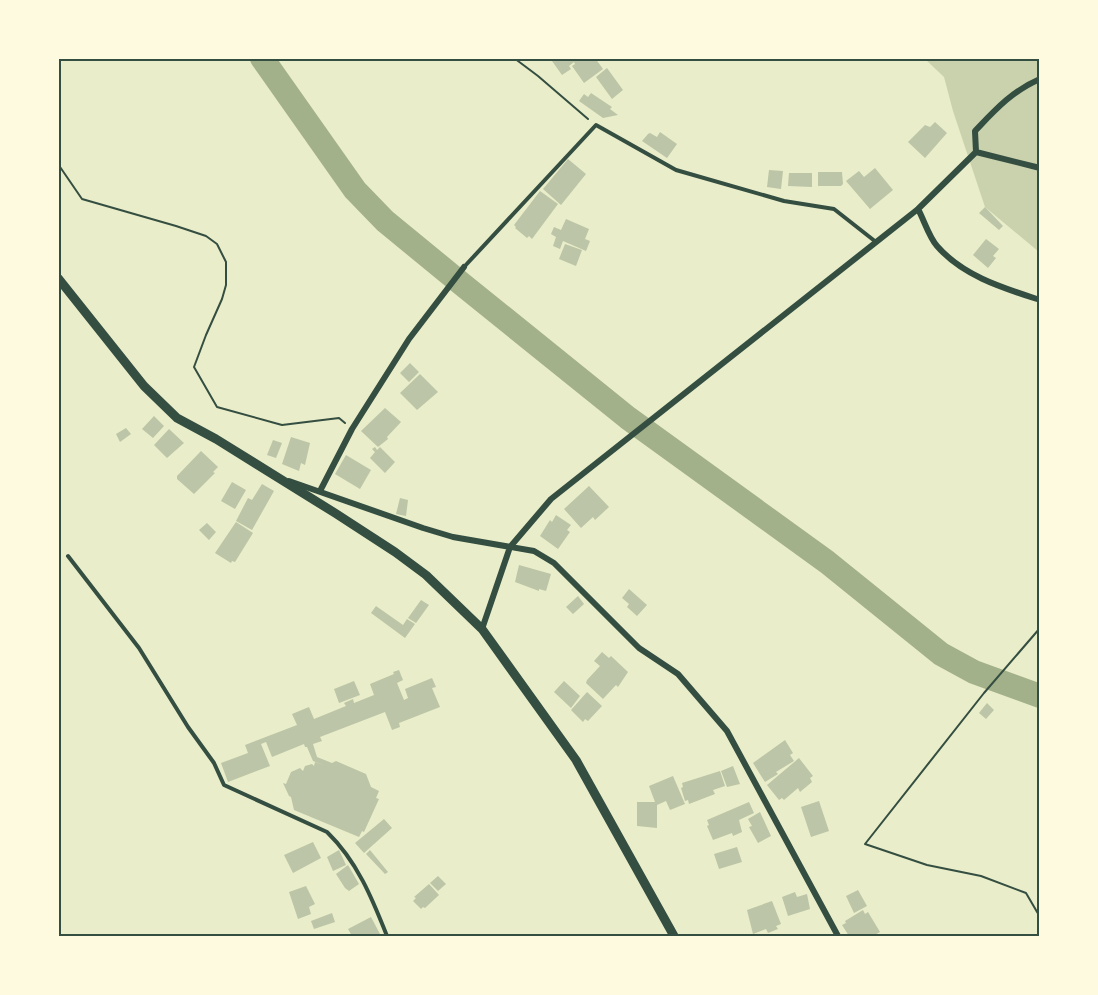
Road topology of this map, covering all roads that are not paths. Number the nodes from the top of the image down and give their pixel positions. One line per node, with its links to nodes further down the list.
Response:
1 (1040, 79): 2 (street)
2 (976, 152): 3 (street); 4 (street)
3 (1040, 168)
4 (918, 209): 5 (street); 8 (street)
5 (876, 242): 6 (lane); 11 (street)
6 (464, 267): 10 (street)
7 (58, 278): 9 (street)
8 (1040, 300)
9 (276, 476): 10 (street); 13 (street)
10 (320, 491): 11 (street)
11 (510, 547): 13 (street); 16 (street)
12 (68, 556): 14 (lane)
13 (482, 629): 15 (street)
14 (387, 936)
15 (674, 936)
16 (838, 936)

